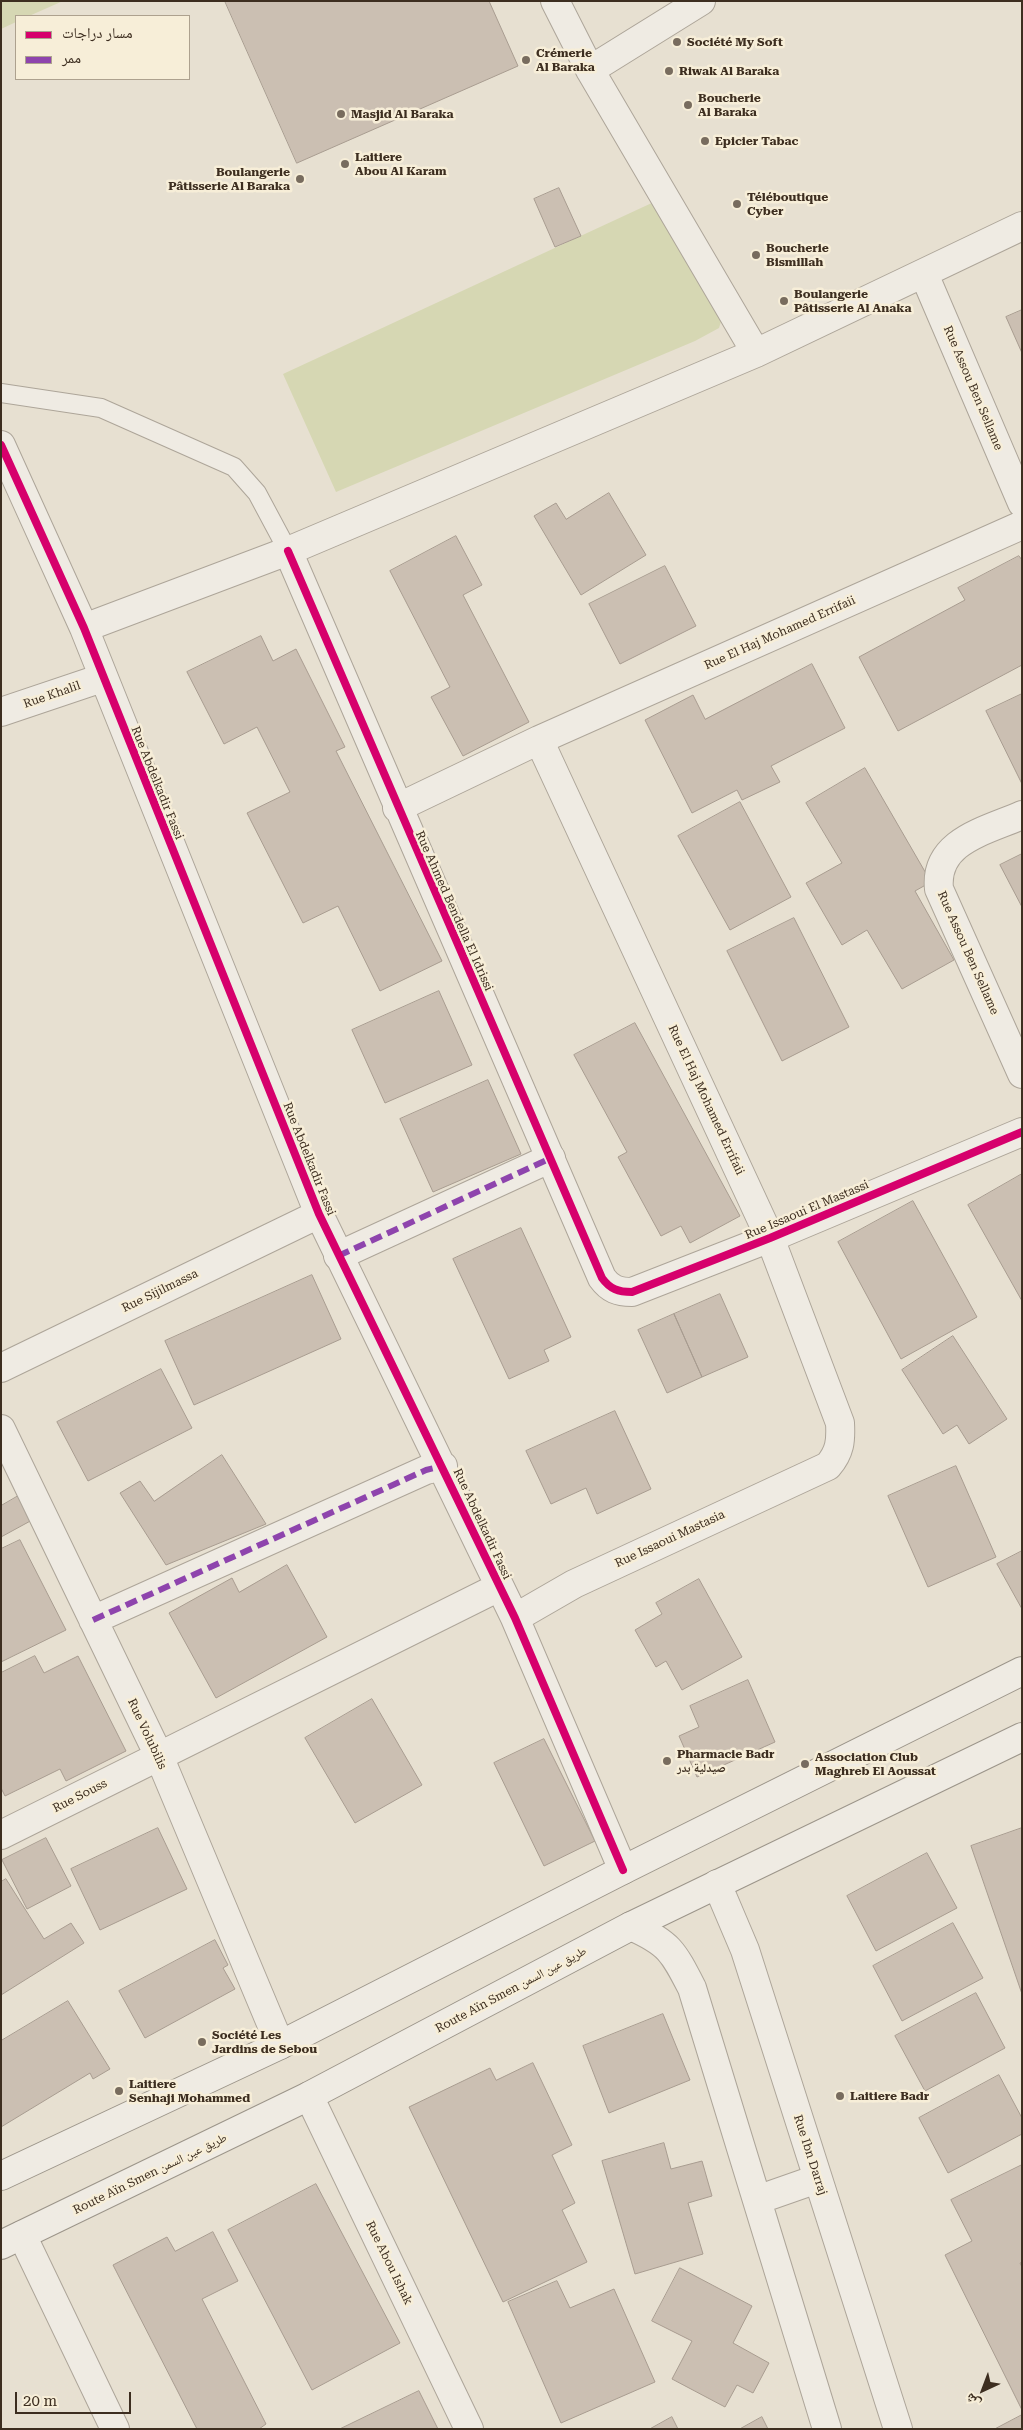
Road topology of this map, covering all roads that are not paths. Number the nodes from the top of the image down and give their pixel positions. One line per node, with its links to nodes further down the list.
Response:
1 (554, 1): 3 (street)
2 (701, 1): 3 (street)
3 (590, 70): 6 (street)
4 (1022, 226): 5 (street)
5 (924, 274): 6 (street); 9 (street, Rue Assou Ben Sellame)
6 (756, 354): 11 (street)
7 (1, 393): 11 (lane)
8 (1, 444): 12 (street, Rue Abdelkadir Fassi)
9 (1022, 503)
10 (1022, 525): 15 (street, Rue El Haj Mohamed Errifaii)
11 (288, 551): 12 (street); 16 (street, Rue Ahmed Bendella El Idrissi)
12 (84, 628): 13 (street, Rue Abdelkadir Fassi)
13 (102, 678): 14 (street, Rue Khalil); 21 (street, Rue Abdelkadir Fassi)
14 (1, 712)
15 (539, 740): 16 (street, Rue El Haj Mohamed Errifaii); 22 (street, Rue El Haj Mohamed Errifaii)
16 (397, 808): 20 (street, Rue Ahmed Bendella El Idrissi)
17 (1022, 815): 18 (street, Rue Assou Ben Sellame)
18 (1022, 1074)
19 (1022, 1132): 22 (street, Rue Issaoui El Mastassi)
20 (551, 1158): 23 (street); 24 (street, Rue Ahmed Bendella El Idrissi)
21 (319, 1214): 23 (street, Rue Abdelkadir Fassi); 25 (street, Rue Sijilmassa)
22 (770, 1238): 24 (street, Rue Issaoui El Mastassi); 28 (street, Rue El Haj Mohamed Errifaii)
23 (338, 1256): 27 (street, Rue Abdelkadir Fassi)
24 (602, 1278)
25 (1, 1368)
26 (1, 1429): 31 (street, Rue Volubilis)
27 (443, 1466): 29 (street, Rue Abdelkadir Fassi); 31 (street)
28 (828, 1466): 30 (street, Rue Issaoui Mastasia)
29 (499, 1587): 30 (street, Rue Abdelkadir Fassi); 34 (street, Rue Souss)
30 (515, 1618): 36 (street, Rue Abdelkadir Fassi)
31 (93, 1620): 34 (street, Rue Volubilis)
32 (1022, 1672): 36 (street)
33 (1022, 1737): 37 (street, Route Aïn Smen طريق عين السمن)
34 (159, 1756): 35 (street, Rue Souss); 39 (street, Rue Volubilis)
35 (1, 1835)
36 (622, 1870): 39 (street)
37 (717, 1884): 38 (street, Route Aïn Smen طريق عين السمن); 42 (street, Rue Ibn Darraj)
38 (631, 1926): 40 (street, Route Aïn Smen طريق عين السمن); 43 (street)
39 (280, 2044): 41 (street)
40 (309, 2096): 44 (street, Route Aïn Smen طريق عين السمن); 46 (street, Rue Abou Ishak)
41 (1, 2176)
42 (818, 2179): 43 (street); 48 (street, Rue Ibn Darraj)
43 (757, 2200): 47 (street)
44 (12, 2240): 45 (street)
45 (115, 2429)
46 (469, 2429)
47 (827, 2429)
48 (898, 2429)

